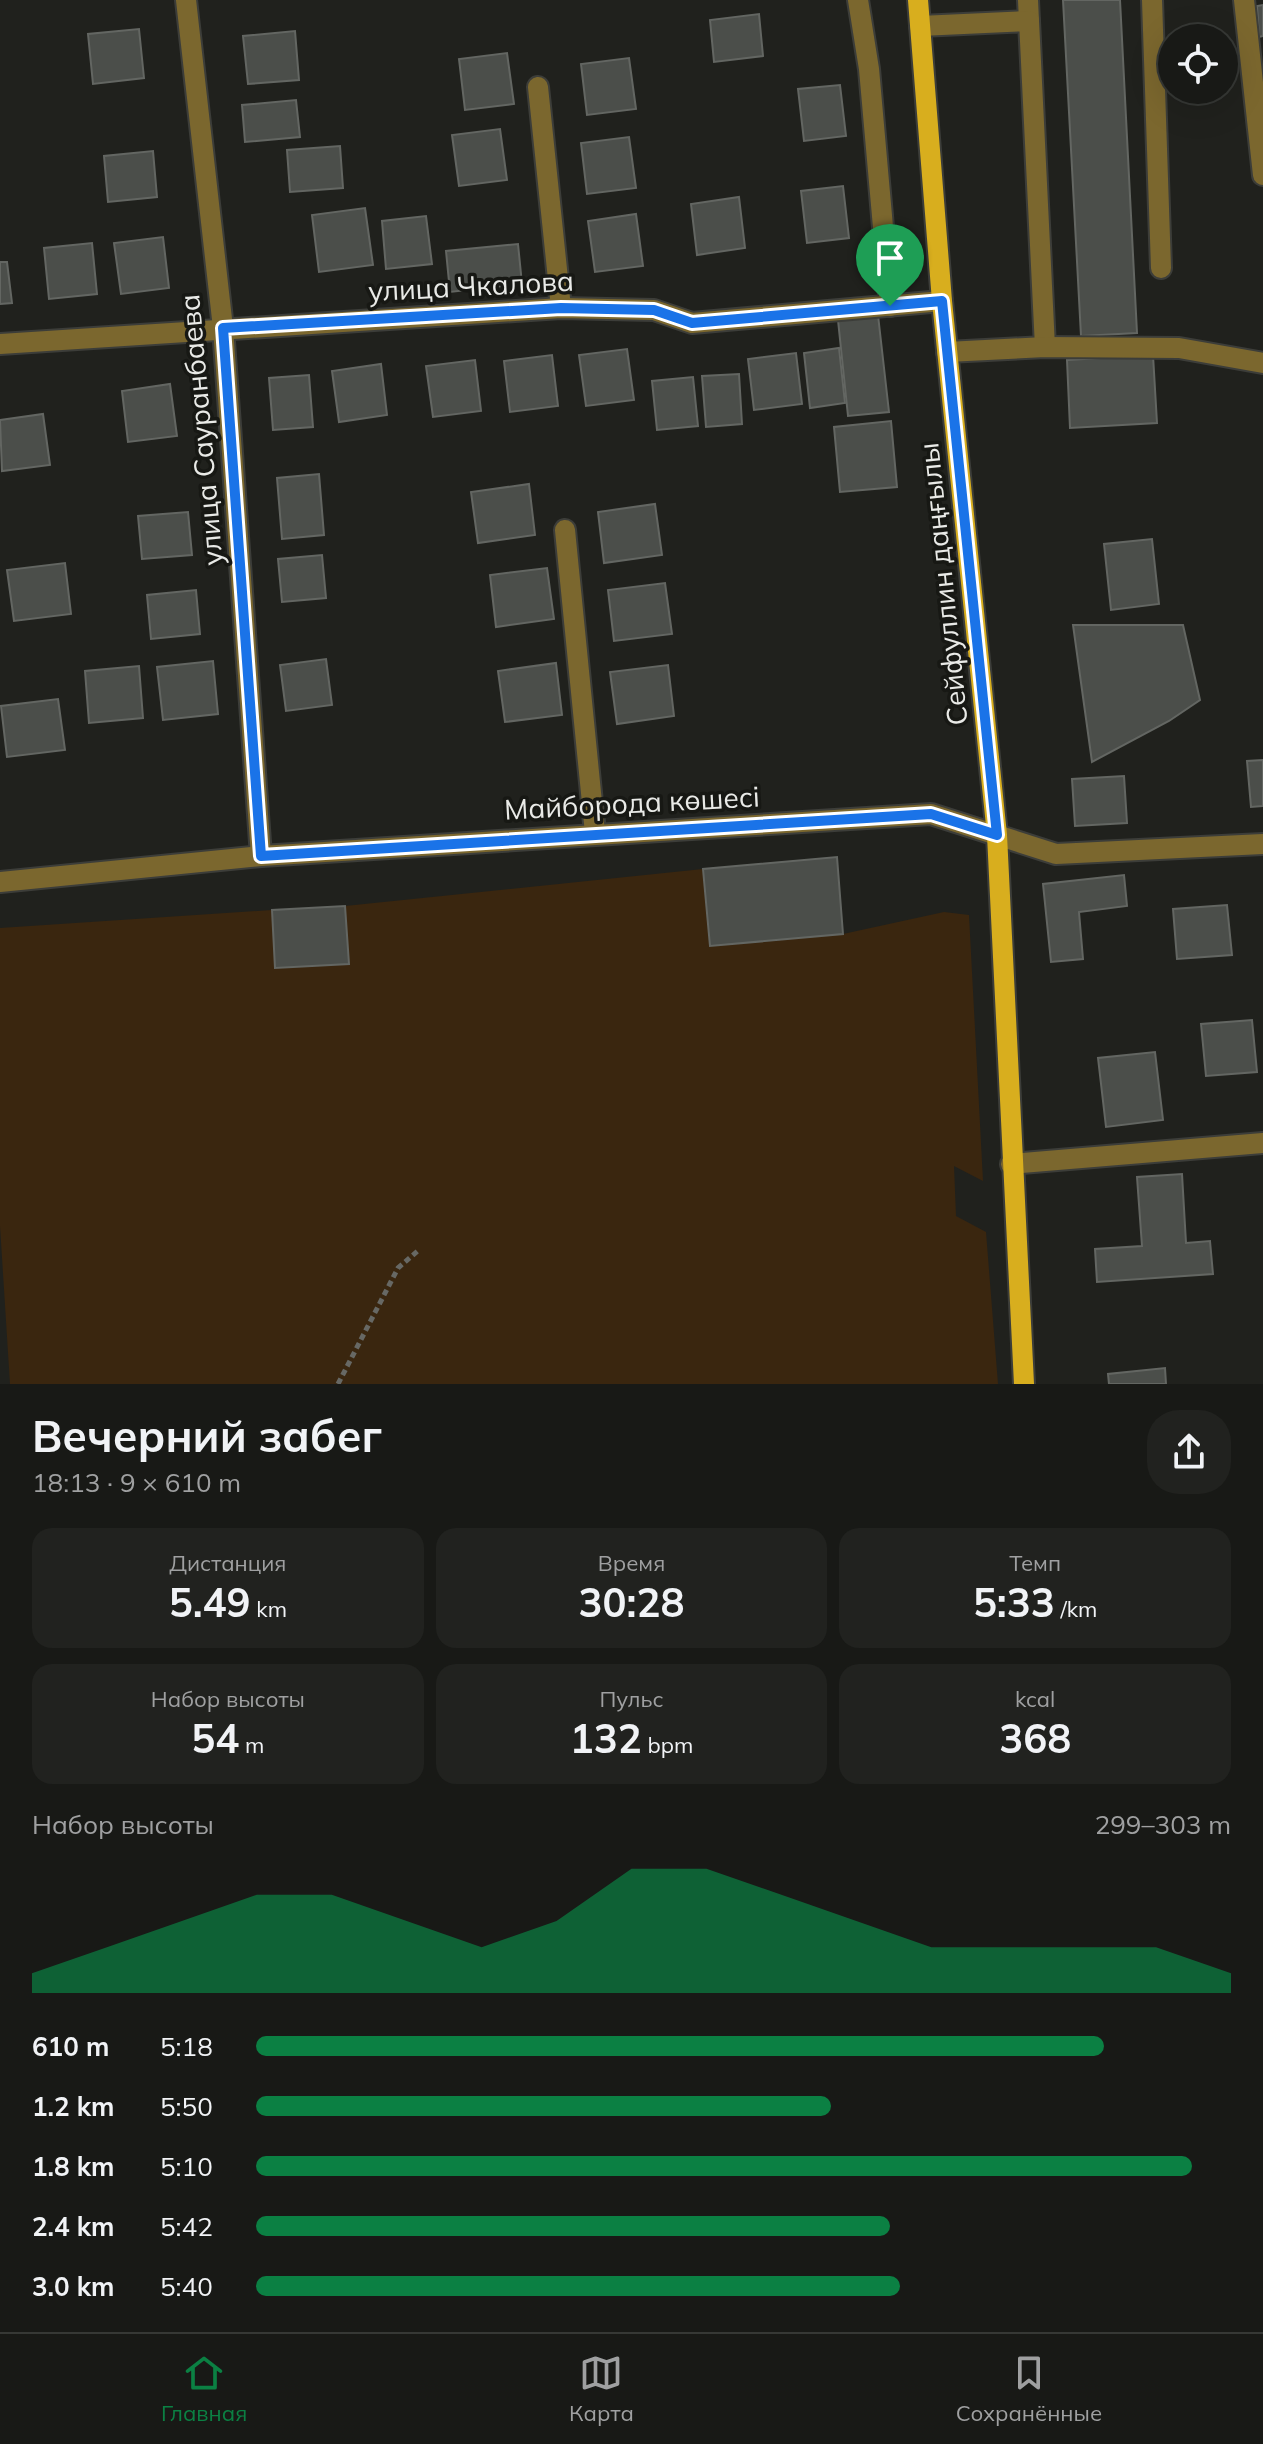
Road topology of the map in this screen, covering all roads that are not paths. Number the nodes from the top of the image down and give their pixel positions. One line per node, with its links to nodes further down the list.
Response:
1 (186, 0): 14 (street, улица Сауранбаева)
2 (858, 0): 12 (street)
3 (918, 0): 7 (main road, Сейфуллин даңғылы)
4 (1152, 0): 10 (street)
5 (1244, 0): 9 (street)
6 (1028, 10): 7 (street); 16 (street)
7 (920, 26): 11 (main road, Сейфуллин даңғылы)
8 (538, 87): 13 (street)
9 (1263, 175)
10 (1161, 268)
11 (942, 301): 12 (street, улица Чкалова); 17 (main road, Сейфуллин даңғылы)
12 (890, 306): 13 (street, улица Чкалова)
13 (561, 308): 14 (street, улица Чкалова)
14 (223, 328): 15 (street, улица Чкалова); 23 (street, улица Сауранбаева)
15 (0, 344)
16 (1045, 347): 17 (street); 18 (street)
17 (947, 352): 21 (main road, Сейфуллин даңғылы)
18 (1263, 363)
19 (565, 530): 20 (street)
20 (595, 833): 21 (street, Майборода көшесі); 23 (street, Майборода көшесі)
21 (997, 835): 22 (street, Майборода көшесі); 26 (main road, Сейфуллин даңғылы)
22 (1263, 844)
23 (261, 856): 24 (street, Майборода көшесі)
24 (0, 882)
25 (1263, 1143): 26 (street)
26 (1011, 1164): 27 (main road, Сейфуллин даңғылы)
27 (1024, 1384)

